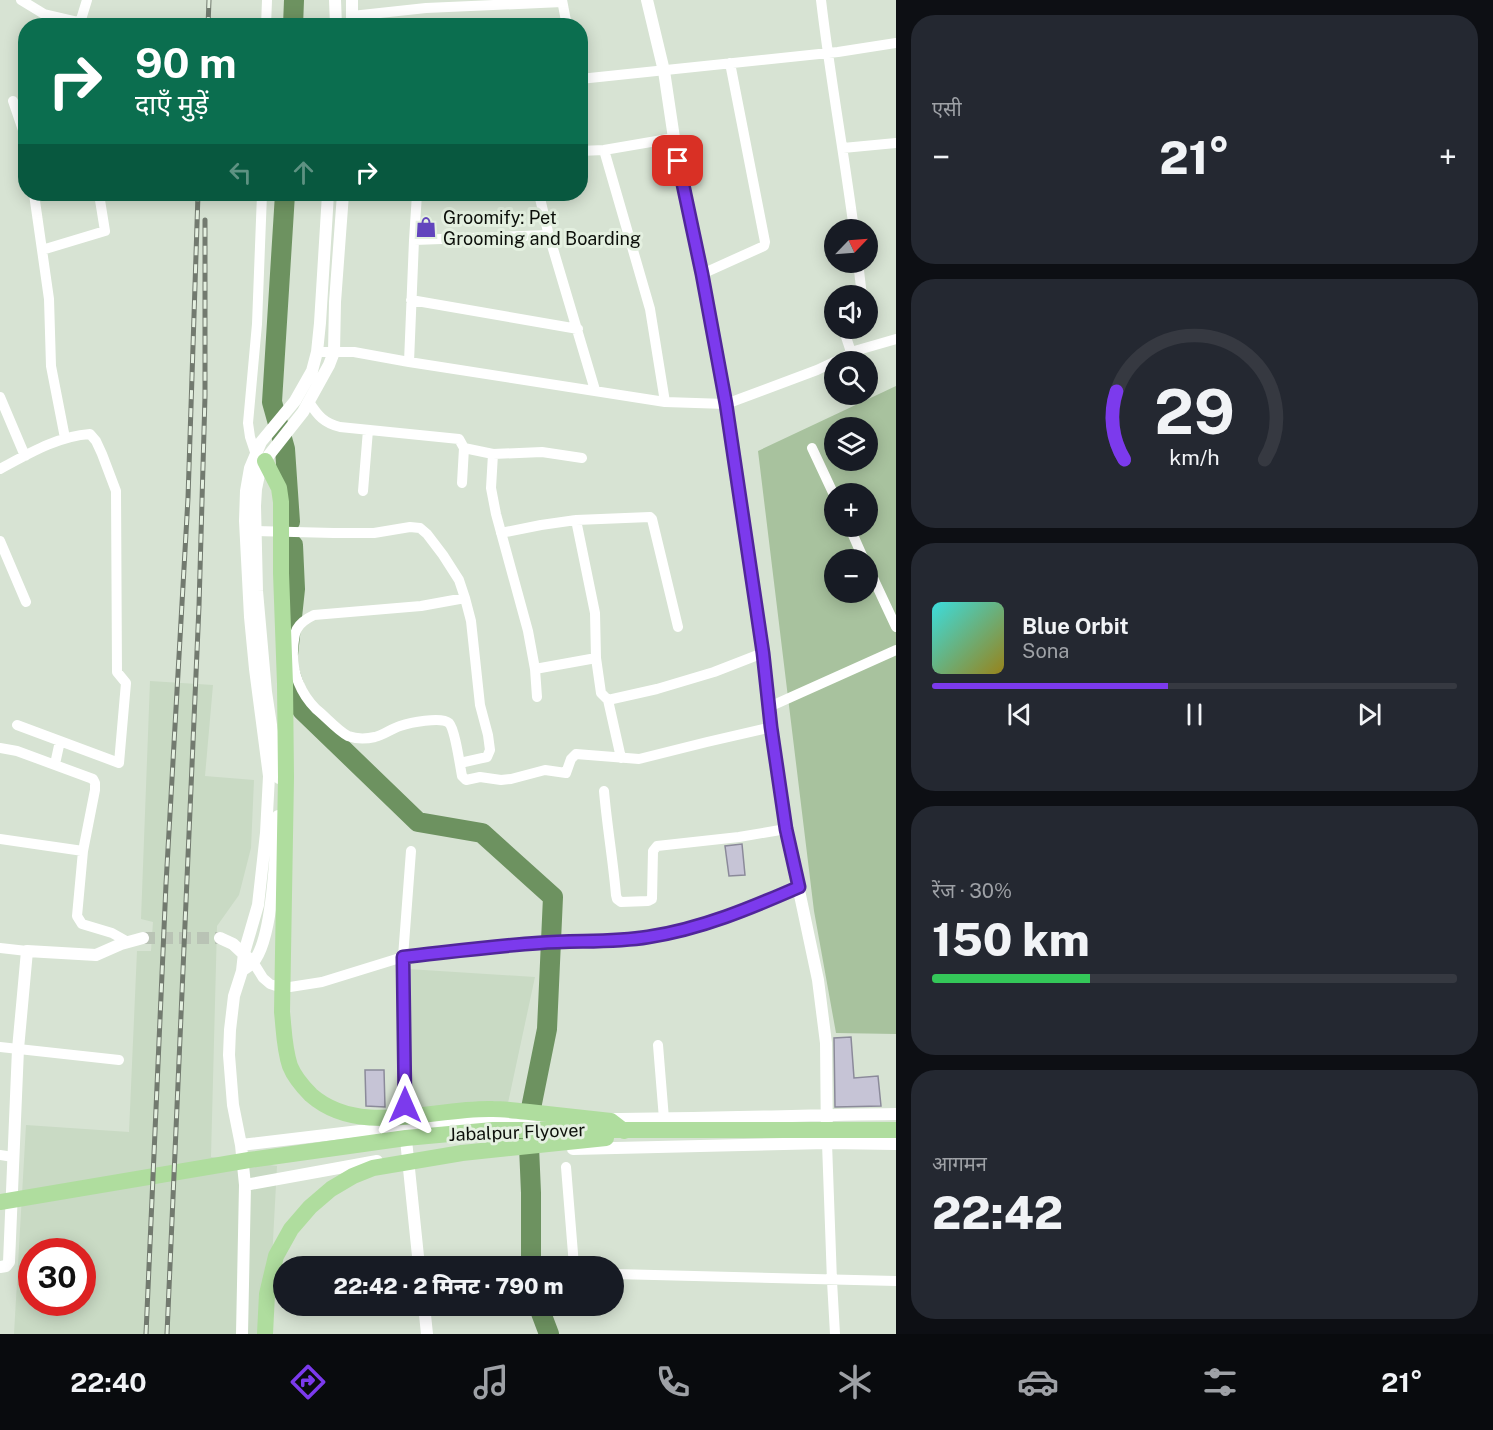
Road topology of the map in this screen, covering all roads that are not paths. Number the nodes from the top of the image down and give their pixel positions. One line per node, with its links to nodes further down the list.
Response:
1 (21, 0): 10 (street)
2 (87, 0): 11 (street)
3 (267, 0): 12 (street)
4 (335, 0): 13 (street)
5 (352, 0): 14 (street)
6 (647, 0): 20 (street)
7 (822, 0): 18 (street)
8 (562, 1): 9 (street); 16 (street)
9 (426, 4): 15 (street)
10 (58, 18)
11 (82, 18)
12 (266, 18)
13 (336, 18)
14 (352, 18)
15 (365, 18)
16 (565, 18)
17 (896, 43): 18 (street)
18 (827, 53): 19 (street); 26 (street)
19 (730, 63): 20 (street); 40 (street)
20 (664, 71): 21 (street); 24 (street)
21 (588, 78)
22 (13, 101): 23 (street)
23 (18, 116)
24 (674, 138): 27 (street); 40 (street)
25 (896, 142): 26 (street)
26 (843, 148): 36 (street)
27 (604, 150): 28 (street); 51 (street)
28 (588, 151)
29 (35, 201): 39 (street)
30 (100, 201): 39 (street)
31 (262, 201): 61 (street)
32 (328, 201): 45 (street)
33 (342, 201): 46 (street)
34 (417, 201): 38 (street)
35 (541, 201): 37 (street)
36 (853, 219)
37 (549, 235): 38 (street); 42 (street)
38 (414, 240): 41 (street)
39 (42, 250): 55 (street)
40 (702, 274): 52 (street)
41 (411, 300): 42 (street); 47 (street)
42 (578, 329): 49 (street)
43 (896, 339): 44 (street)
44 (854, 351)
45 (317, 352): 46 (street); 61 (street)
46 (334, 352): 47 (street); 53 (street)
47 (409, 362): 49 (street)
48 (824, 367): 52 (street)
49 (595, 390): 51 (street)
50 (0, 397): 59 (street)
51 (665, 402): 52 (street)
52 (726, 404): 76 (street)
53 (306, 407): 54 (street); 61 (street)
54 (369, 430): 56 (street); 65 (street)
55 (65, 438): 59 (street); 84 (street)
56 (464, 448): 58 (street); 63 (street)
57 (812, 448): 64 (street)
58 (493, 454): 60 (street); 68 (street)
59 (25, 456): 62 (street)
60 (582, 458)
61 (262, 460): 67 (street); 100 (street); 113 (main road)
62 (0, 469)
63 (462, 483)
64 (828, 483)
65 (363, 491)
66 (576, 520): 68 (street); 73 (street); 77 (street)
67 (255, 531): 71 (street); 102 (street)
68 (501, 533): 78 (street)
69 (0, 541): 72 (street)
70 (878, 589): 74 (street)
71 (465, 598): 87 (street); 87 (street)
72 (26, 602)
73 (678, 627)
74 (896, 627)
75 (896, 650): 81 (street)
76 (763, 653): 80 (street); 81 (street)
77 (596, 658): 78 (street); 80 (street)
78 (535, 669): 79 (street)
79 (537, 697)
80 (608, 700): 86 (street)
81 (769, 707): 83 (street)
82 (17, 725): 84 (street)
83 (771, 727): 86 (street); 90 (street)
84 (60, 741): 88 (street)
85 (0, 748): 88 (street)
86 (621, 758): 87 (street)
87 (460, 763)
88 (55, 764): 92 (street)
89 (604, 791): 90 (street)
90 (786, 829): 94 (street)
91 (0, 839): 92 (street)
92 (83, 851): 97 (street)
93 (411, 851): 101 (street)
94 (799, 887): 101 (street); 109 (street)
95 (143, 938): 97 (street)
96 (220, 938): 100 (street)
97 (128, 942): 99 (street)
98 (0, 948): 99 (street)
99 (27, 951): 106 (street)
100 (243, 953): 102 (street); 103 (street)
101 (403, 957): 102 (street); 111 (street)
102 (253, 962): 103 (street)
103 (242, 971): 116 (street)
104 (658, 1045): 110 (street)
105 (0, 1047): 106 (street)
106 (18, 1049): 107 (street); 118 (street)
107 (118, 1060)
108 (896, 1114): 109 (street)
109 (826, 1115): 110 (street); 114 (street)
110 (664, 1119): 111 (street)
111 (405, 1126): 116 (street); 117 (street)
112 (896, 1130): 113 (main road, Jabalpur Flyover)
113 (627, 1131): 121 (main road, Jabalpur Flyover); 130 (main road)
114 (827, 1143): 115 (street); 117 (street); 126 (street)
115 (896, 1144)
116 (241, 1145): 120 (street)
117 (407, 1155): 120 (street); 122 (street)
118 (6, 1156): 124 (street)
119 (566, 1167): 123 (street)
120 (245, 1185): 129 (street)
121 (0, 1202)
122 (418, 1256)
123 (573, 1256)
124 (0, 1267)
125 (624, 1274): 126 (street)
126 (832, 1281): 127 (street); 132 (street)
127 (896, 1281)
128 (425, 1316): 131 (street)
129 (242, 1334)
130 (265, 1334)
131 (427, 1334)
132 (835, 1334)

